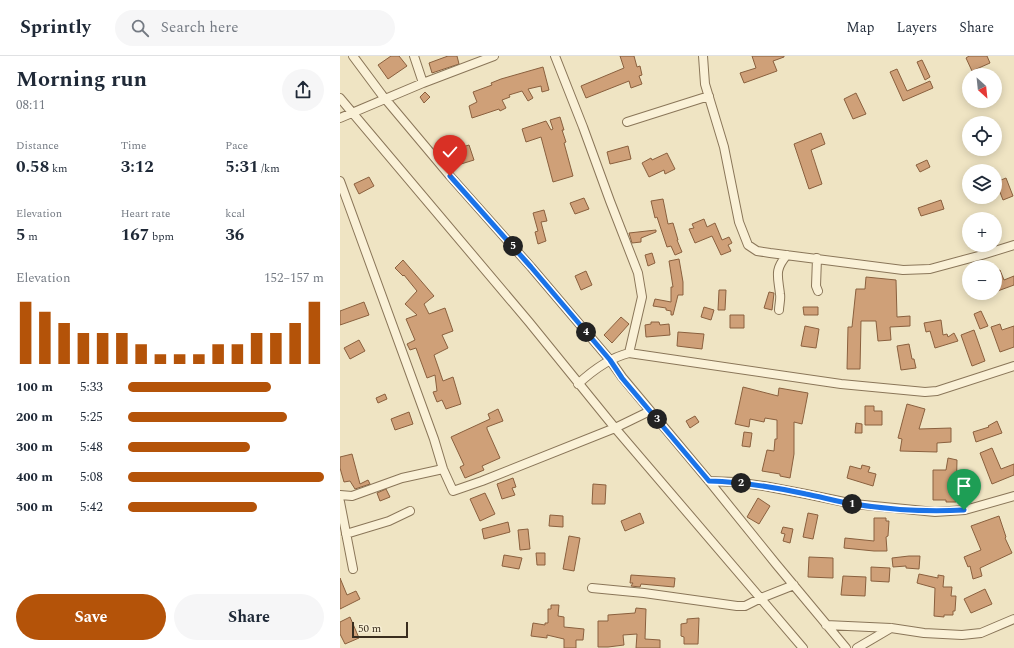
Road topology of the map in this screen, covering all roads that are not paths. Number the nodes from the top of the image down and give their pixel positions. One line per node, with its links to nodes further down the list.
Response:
1 (353, 56): 9 (street)
2 (414, 56): 6 (street)
3 (494, 56): 6 (street)
4 (555, 56): 19 (street)
5 (703, 56): 7 (street)
6 (423, 83): 9 (street)
7 (709, 96): 12 (street); 15 (street)
8 (340, 98): 10 (street)
9 (387, 99): 10 (street); 20 (street)
10 (352, 112): 11 (street); 22 (street)
11 (340, 118)
12 (626, 122)
13 (340, 181): 25 (street)
14 (1014, 245): 16 (street)
15 (787, 255): 16 (street); 18 (street)
16 (817, 258): 17 (street)
17 (818, 291)
18 (779, 310)
19 (629, 353): 20 (street); 21 (street)
20 (610, 360): 22 (street); 23 (street)
21 (1014, 366)
22 (578, 384): 24 (street)
23 (650, 411): 24 (street); 26 (street)
24 (615, 428): 25 (street); 35 (street)
25 (443, 469): 27 (street)
26 (709, 481): 28 (street); 33 (street)
27 (340, 495)
28 (1014, 496)
29 (340, 502): 31 (street)
30 (410, 511): 31 (street)
31 (346, 534): 32 (street)
32 (352, 569)
33 (794, 586): 35 (street); 37 (street)
34 (592, 588): 35 (street)
35 (761, 598): 39 (street)
36 (1014, 619): 38 (street)
37 (826, 625): 38 (street); 40 (street)
38 (891, 628): 41 (street)
39 (803, 648)
40 (846, 648)
41 (857, 648)

